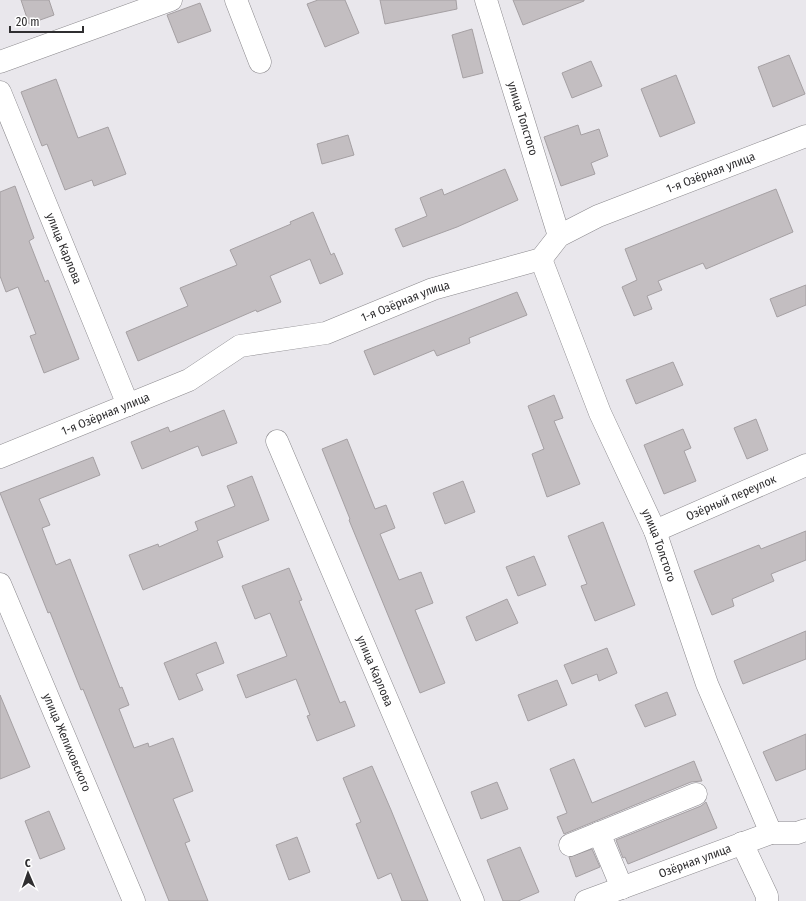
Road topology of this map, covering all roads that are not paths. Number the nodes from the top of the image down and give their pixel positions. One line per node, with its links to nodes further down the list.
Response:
1 (171, 0): 4 (street)
2 (236, 0): 5 (street)
3 (486, 0): 8 (street, улица Толстого)
4 (0, 62)
5 (260, 62)
6 (0, 92): 10 (street, улица Карлова)
7 (806, 136): 8 (street, 1-я Озёрная улица)
8 (559, 236): 9 (street, 1-я Озёрная улица)
9 (541, 259): 10 (street, 1-я Озёрная улица); 14 (street, улица Толстого)
10 (128, 405): 12 (street, 1-я Озёрная улица)
11 (277, 441): 24 (street, улица Карлова)
12 (0, 457)
13 (806, 465): 14 (street, Озёрный переулок)
14 (655, 531): 19 (street, улица Толстого)
15 (0, 584): 23 (street, улица Желиховского)
16 (696, 794): 18 (street)
17 (806, 830): 19 (street, Озёрная улица)
18 (599, 833): 21 (street); 22 (street)
19 (771, 833): 20 (street, Озёрная улица)
20 (742, 843): 22 (street, Озёрная улица); 26 (street)
21 (570, 845)
22 (622, 888): 25 (street, Озёрная улица)
23 (134, 901)
24 (473, 901)
25 (586, 901)
26 (767, 901)

